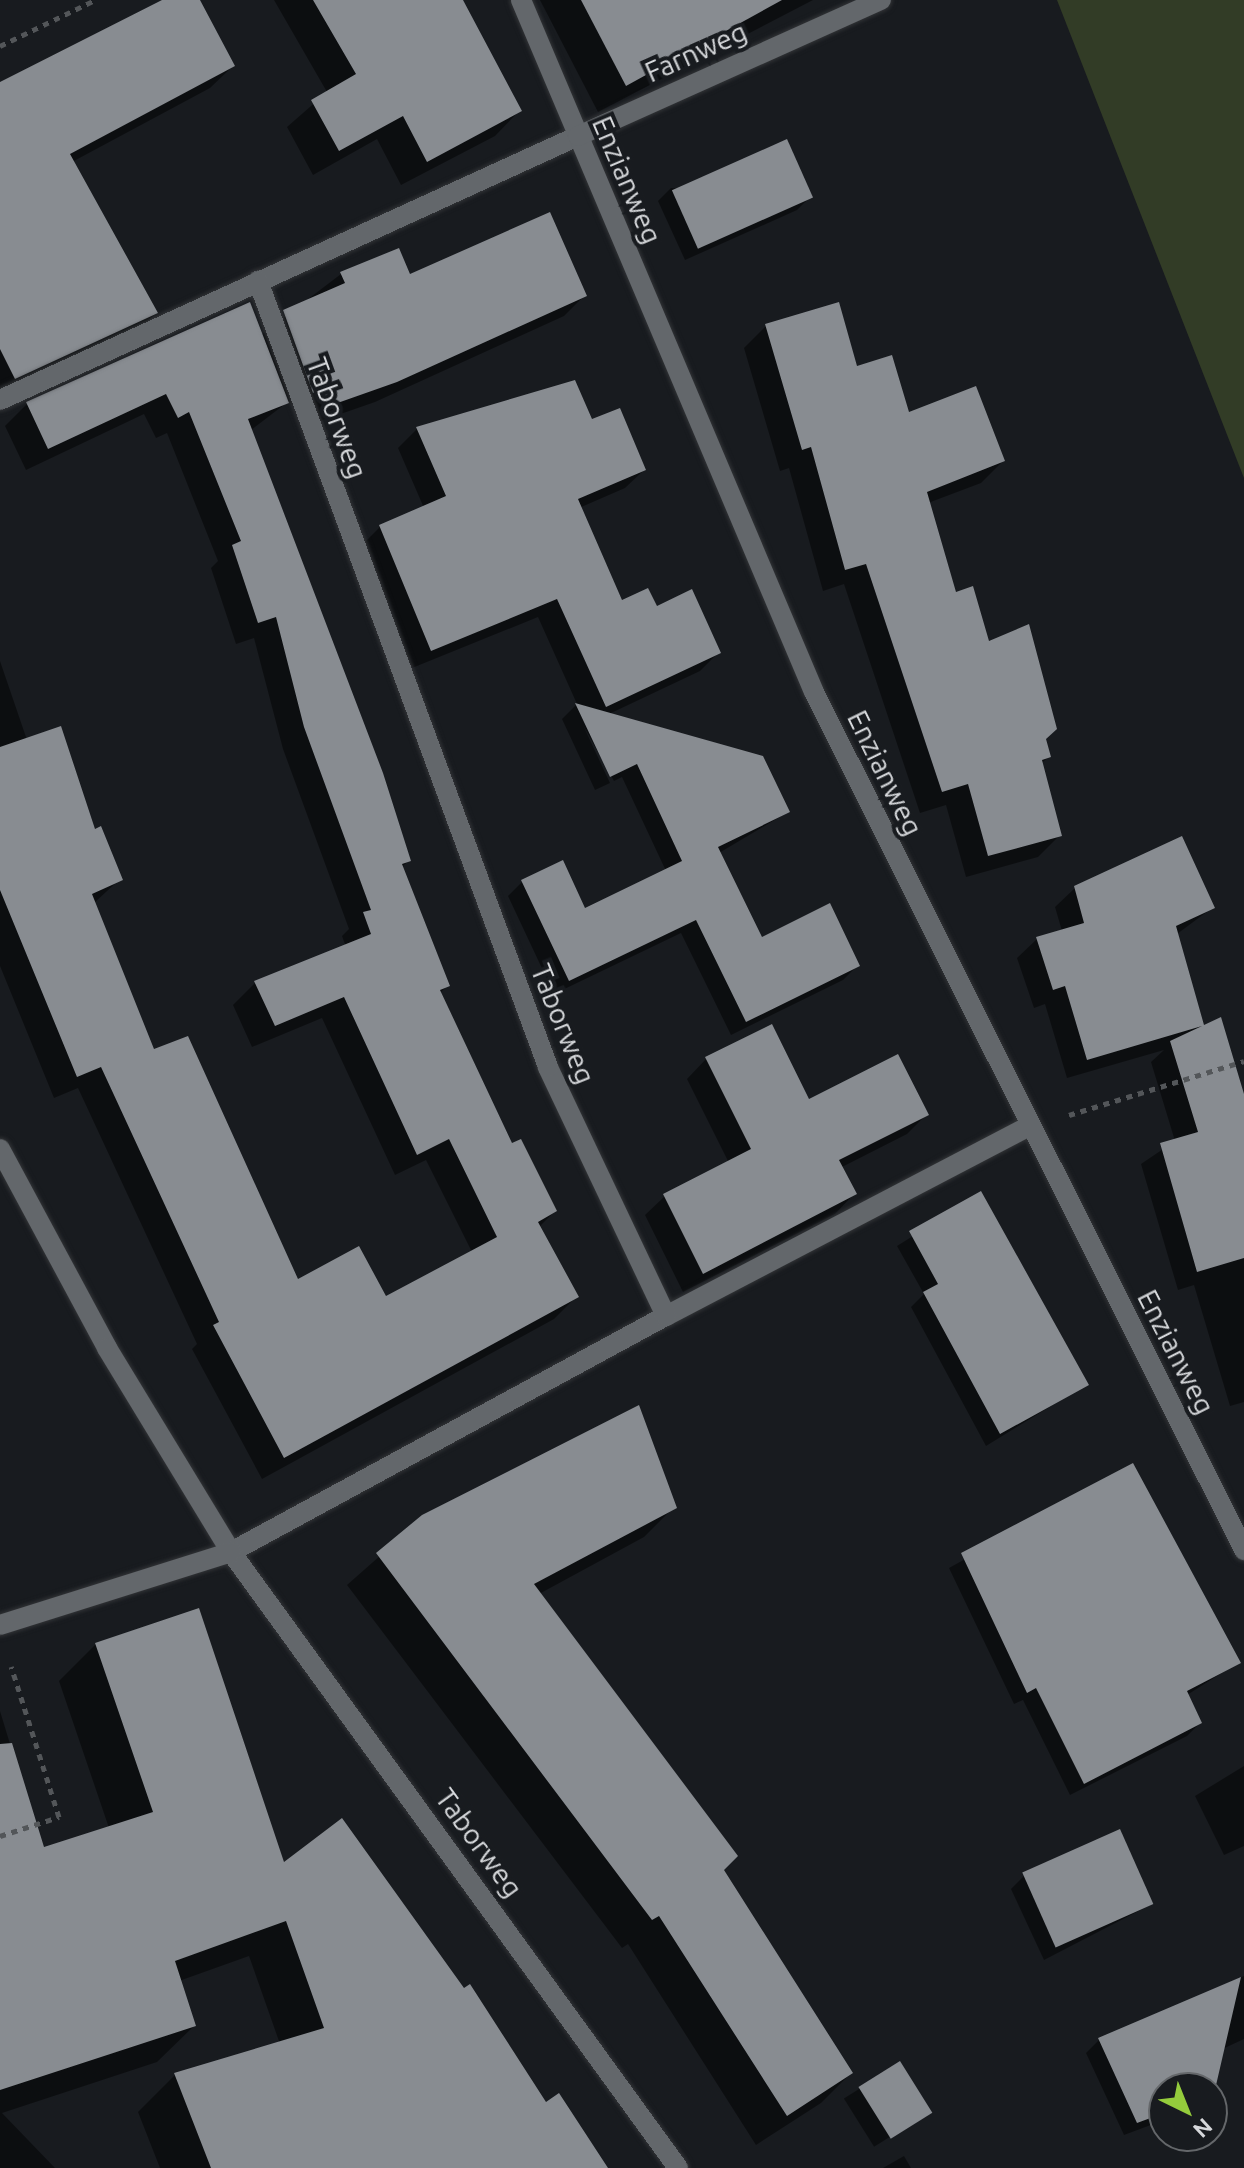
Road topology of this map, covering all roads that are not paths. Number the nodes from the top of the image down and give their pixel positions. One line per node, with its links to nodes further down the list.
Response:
1 (521, 0): 3 (street, Enzianweg)
2 (881, 0): 3 (street, Farnweg)
3 (578, 136): 4 (street, Farnweg); 6 (street, Enzianweg)
4 (258, 281): 5 (street, Farnweg); 8 (street, Taborweg)
5 (0, 400)
6 (1030, 1126): 8 (street); 9 (street, Enzianweg)
7 (0, 1149): 10 (street, Taborweg)
8 (666, 1316): 10 (street)
9 (1244, 1550)
10 (231, 1552): 11 (street); 12 (street, Taborweg)
11 (0, 1625)
12 (678, 2168)

